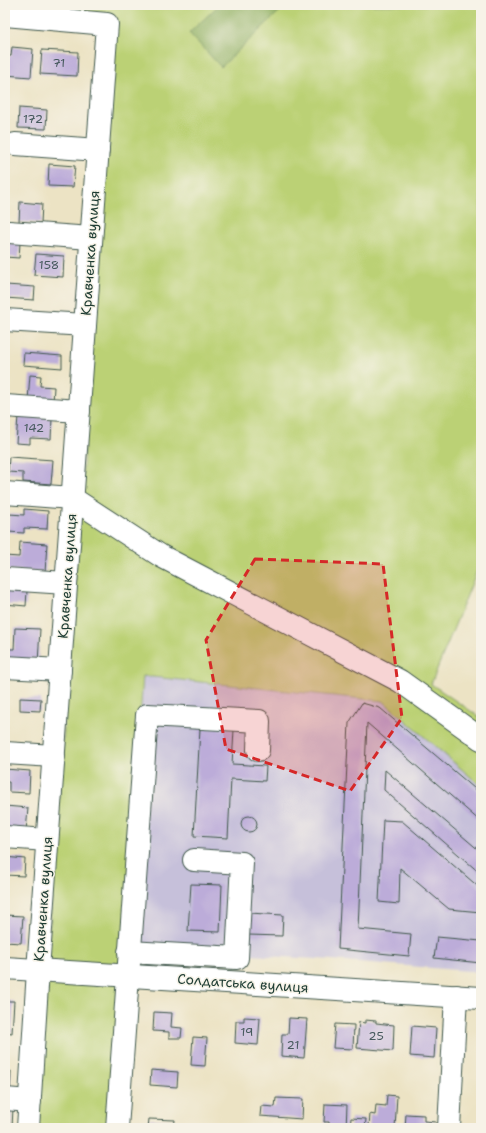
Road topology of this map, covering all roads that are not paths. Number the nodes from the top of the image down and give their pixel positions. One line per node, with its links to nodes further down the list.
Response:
1 (5, 15): 3 (street, Кравченка вулиця)
2 (15, 144): 3 (street)
3 (98, 150): 5 (street, Кравченка вулиця)
4 (9, 232): 5 (street)
5 (91, 238): 7 (street, Кравченка вулиця)
6 (5, 320): 7 (street)
7 (85, 325): 9 (street, Кравченка вулиця)
8 (5, 406): 9 (street)
9 (79, 411): 11 (street, Кравченка вулиця)
10 (5, 493): 11 (street)
11 (72, 498): 13 (street, Кравченка вулиця); 16 (street)
12 (5, 579): 13 (street)
13 (66, 583): 15 (street, Кравченка вулиця)
14 (5, 667): 15 (street)
15 (60, 670): 19 (street, Кравченка вулиця)
16 (481, 739)
17 (258, 750): 23 (street)
18 (5, 753): 19 (street)
19 (54, 756): 21 (street, Кравченка вулиця)
20 (5, 837): 21 (street)
21 (48, 840): 25 (street, Кравченка вулиця)
22 (194, 860): 23 (street)
23 (129, 952): 26 (street)
24 (5, 968): 25 (street, Солдатська вулиця)
25 (38, 970): 26 (street, Солдатська вулиця); 30 (street, Кравченка вулиця)
26 (127, 976): 27 (street, Солдатська вулиця); 32 (street)
27 (456, 996): 28 (street, Солдатська вулиця); 33 (street)
28 (481, 998)
29 (5, 1099): 30 (street)
30 (30, 1101): 31 (street, Кравченка вулиця)
31 (28, 1128)
32 (117, 1128)
33 (449, 1128)

